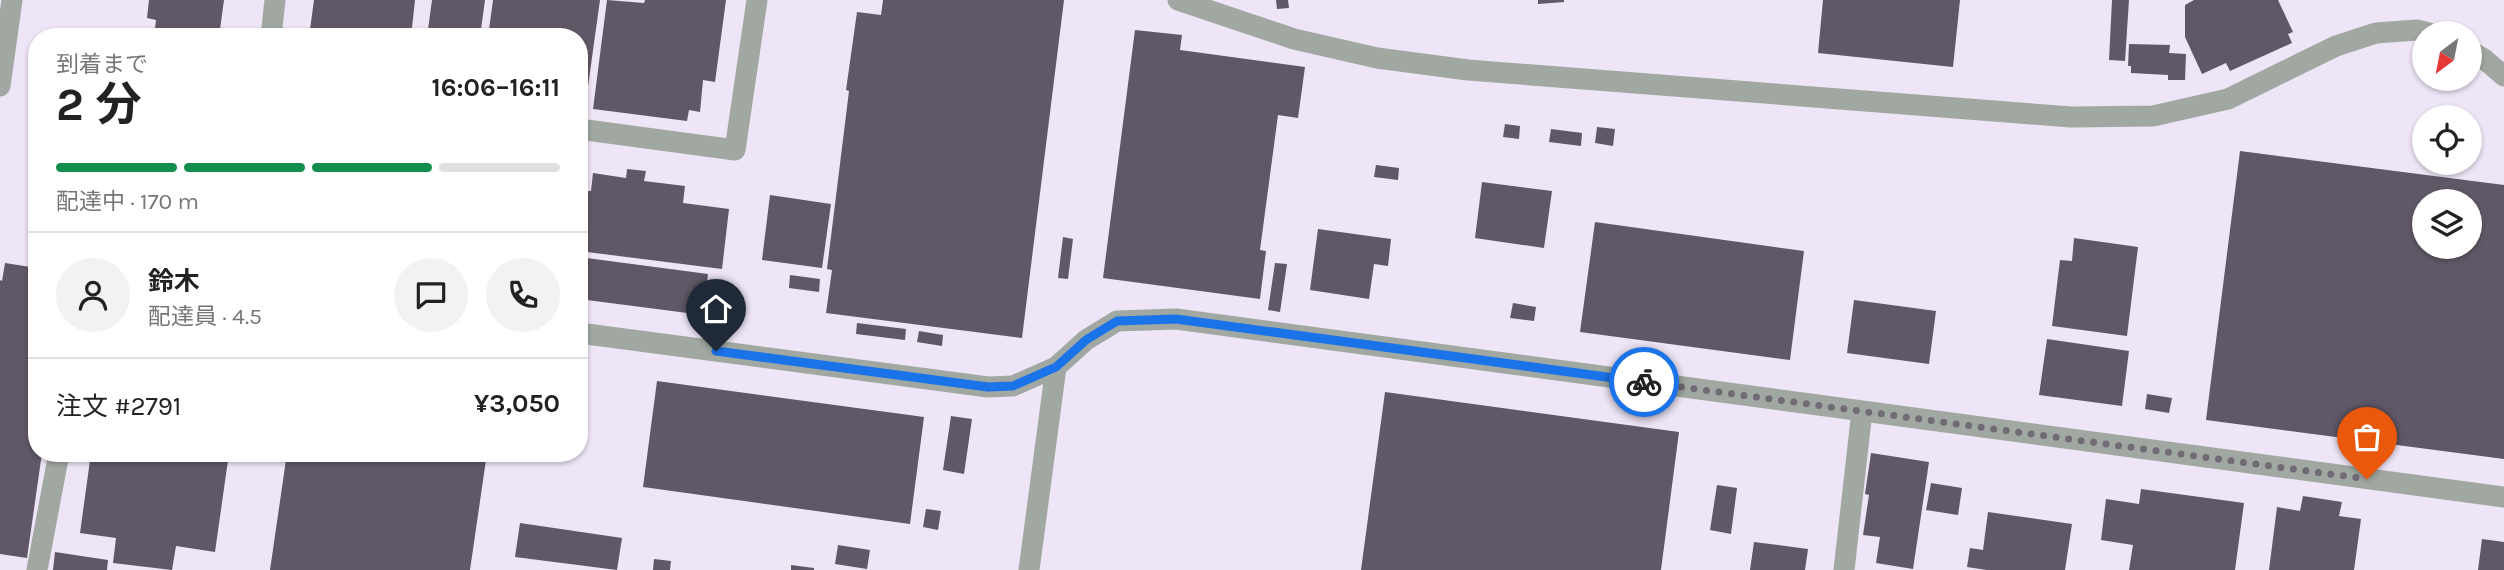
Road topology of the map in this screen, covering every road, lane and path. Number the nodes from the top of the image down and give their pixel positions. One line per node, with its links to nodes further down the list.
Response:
1 (12, 0): 9 (street)
2 (275, 0): 5 (street)
3 (758, 0): 10 (street)
4 (1178, 0): 6 (street)
5 (272, 28)
6 (2412, 30)
7 (2482, 58): 8 (street)
8 (2504, 76)
9 (0, 86)
10 (588, 130)
11 (588, 334): 12 (street)
12 (1056, 367): 13 (street); 17 (street)
13 (1863, 411): 15 (street); 18 (street)
14 (57, 462): 16 (street)
15 (2504, 497)
16 (37, 570)
17 (1029, 570)
18 (1844, 570)

